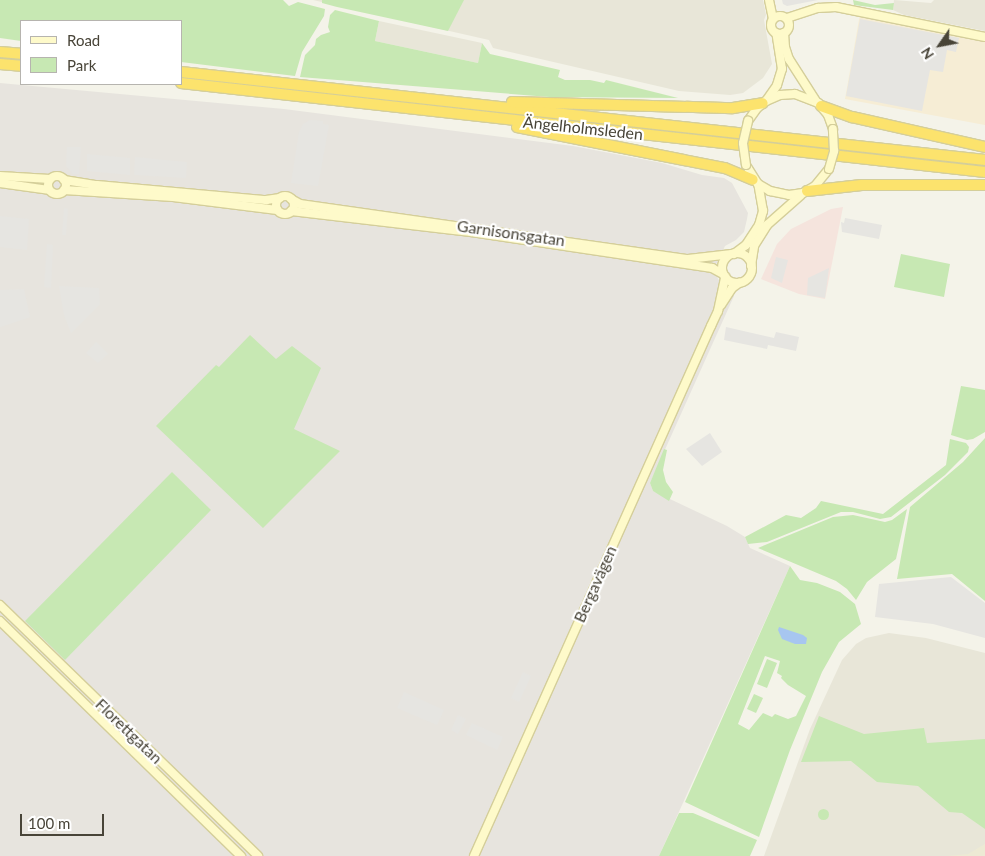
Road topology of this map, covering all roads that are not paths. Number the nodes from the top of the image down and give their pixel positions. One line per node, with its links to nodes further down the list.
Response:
1 (769, 0): 4 (street)
2 (774, 0): 4 (street)
3 (808, 12): 4 (street); 5 (street); 6 (street)
4 (780, 18): 5 (street); 5 (street)
5 (783, 31): 16 (street); 17 (street)
6 (985, 37)
7 (3, 52): 8 (highway)
8 (20, 54)
9 (0, 64): 10 (highway)
10 (20, 66)
11 (0, 70): 12 (highway)
12 (20, 71)
13 (182, 72): 15 (highway, Ängelholmsleden)
14 (182, 83): 18 (highway, Ängelholmsleden)
15 (428, 99): 16 (highway); 20 (highway, Ängelholmsleden)
16 (764, 102): 17 (street); 25 (street, bridge)
17 (819, 104): 19 (highway); 30 (street, bridge)
18 (463, 115): 21 (highway, Ängelholmsleden); 25 (highway)
19 (985, 147)
20 (985, 160)
21 (985, 172)
22 (0, 176): 23 (street, Garnisonsgatan)
23 (50, 179): 24 (street, Garnisonsgatan); 28 (street)
24 (64, 180): 29 (street); 31 (street, Garnisonsgatan)
25 (756, 182): 30 (street); 35 (street)
26 (0, 183): 28 (street, Garnisonsgatan)
27 (985, 184): 30 (highway)
28 (49, 190): 29 (street, Garnisonsgatan)
29 (64, 190): 33 (street, Garnisonsgatan)
30 (805, 192): 36 (street)
31 (280, 198): 32 (street, Garnisonsgatan); 33 (street)
32 (291, 199): 34 (street); 35 (street, Garnisonsgatan)
33 (277, 210): 34 (street, Garnisonsgatan)
34 (291, 212): 37 (street, Garnisonsgatan)
35 (733, 254): 36 (street); 37 (street)
36 (751, 266): 38 (street)
37 (724, 275): 38 (street); 39 (street, Bergavägen)
38 (740, 283): 39 (street, Bergavägen)
39 (718, 311): 44 (street, Bergavägen)
40 (0, 605): 43 (street, Florettgatan)
41 (0, 621): 42 (street, Florettgatan)
42 (241, 856)
43 (258, 856)
44 (474, 856)

